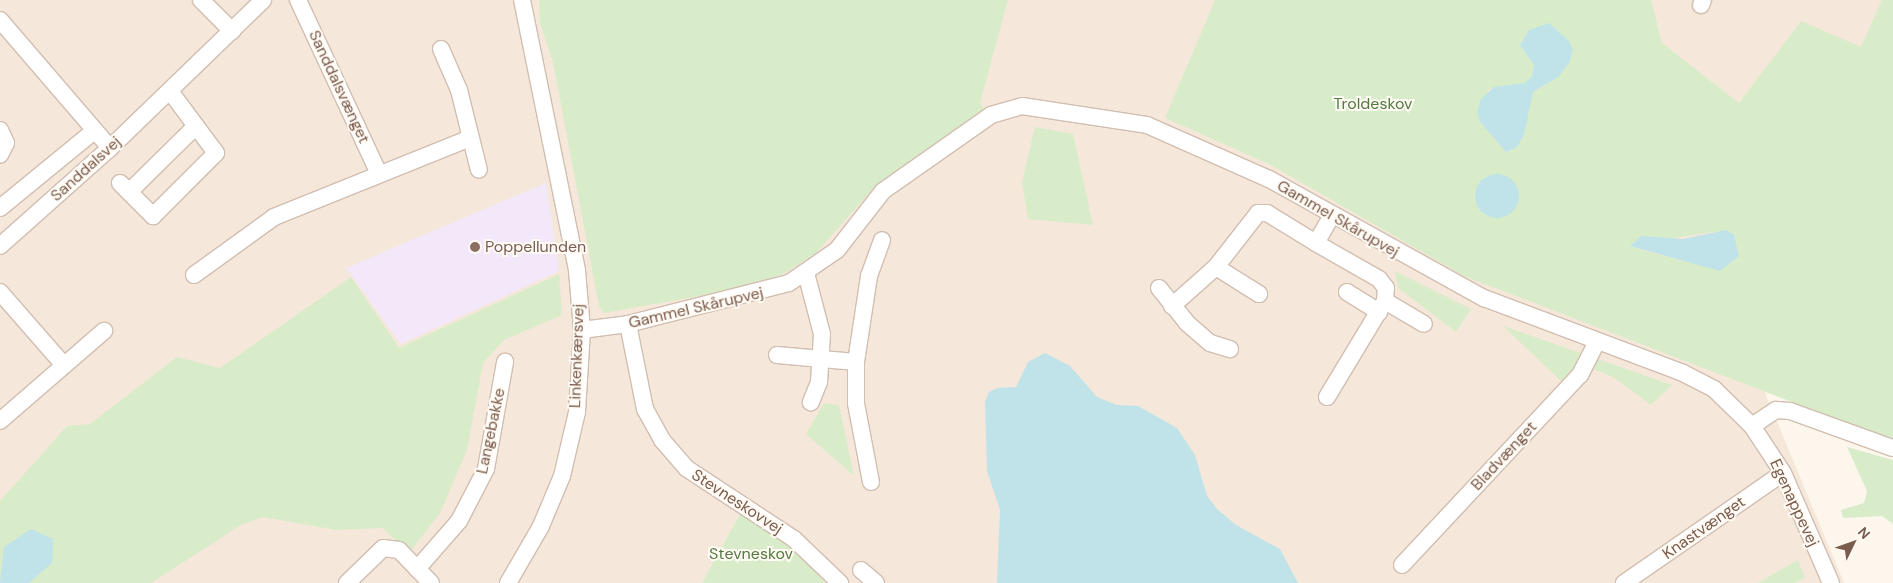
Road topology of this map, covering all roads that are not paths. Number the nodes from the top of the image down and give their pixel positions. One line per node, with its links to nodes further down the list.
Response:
1 (201, 0): 6 (street)
2 (263, 0): 6 (street, Sanddalsvej)
3 (298, 0): 16 (street, Sanddalsvænget)
4 (522, 0): 33 (street, Linkenkærsvej)
5 (0, 20): 11 (street)
6 (232, 31): 8 (street, Sanddalsvej)
7 (440, 49): 12 (street)
8 (170, 91): 9 (street); 13 (street, Sanddalsvej)
9 (196, 126): 9 (street)
10 (0, 130): 14 (street)
11 (94, 130): 13 (street); 17 (street)
12 (471, 138): 15 (street); 16 (street)
13 (110, 148): 19 (street, Sanddalsvej)
14 (0, 155)
15 (478, 170)
16 (380, 174): 24 (street)
17 (0, 208)
18 (1331, 217): 21 (street); 23 (street, Gammel Skårupvej); 35 (street, Gammel Skårupvej)
19 (3, 238)
20 (882, 240): 40 (street)
21 (1316, 243): 22 (street); 30 (street)
22 (1216, 267): 28 (street); 29 (street)
23 (806, 273): 31 (street, Gammel Skårupvej); 38 (street)
24 (194, 275)
25 (1159, 288): 29 (street)
26 (0, 292): 41 (street)
27 (1347, 292): 30 (street)
28 (1259, 294)
29 (1172, 306): 36 (street)
30 (1382, 306): 32 (street); 42 (street)
31 (628, 324): 33 (street, Gammel Skårupvej); 55 (street, Stevneskovvej)
32 (1424, 324)
33 (582, 330): 54 (street, Linkenkærsvej)
34 (104, 331): 41 (street)
35 (1597, 341): 45 (street, Gammel Skårupvej); 49 (street, Bladvænget)
36 (1230, 349)
37 (777, 355): 38 (street)
38 (822, 359): 40 (street); 43 (street)
39 (505, 362): 50 (street, Langebakke)
40 (856, 362): 48 (street)
41 (62, 363): 44 (street)
42 (1326, 397)
43 (811, 402)
44 (0, 421)
45 (1752, 426): 46 (street); 47 (street, Egenappevej)
46 (1893, 448)
47 (1783, 473): 57 (street, Knastvænget); 58 (street, Egenappevej)
48 (871, 482)
49 (1402, 565)
50 (417, 568): 52 (street); 53 (street)
51 (861, 570): 56 (street)
52 (347, 583)
53 (431, 583)
54 (508, 583)
55 (840, 583)
56 (876, 583)
57 (1624, 583)
58 (1831, 583)

